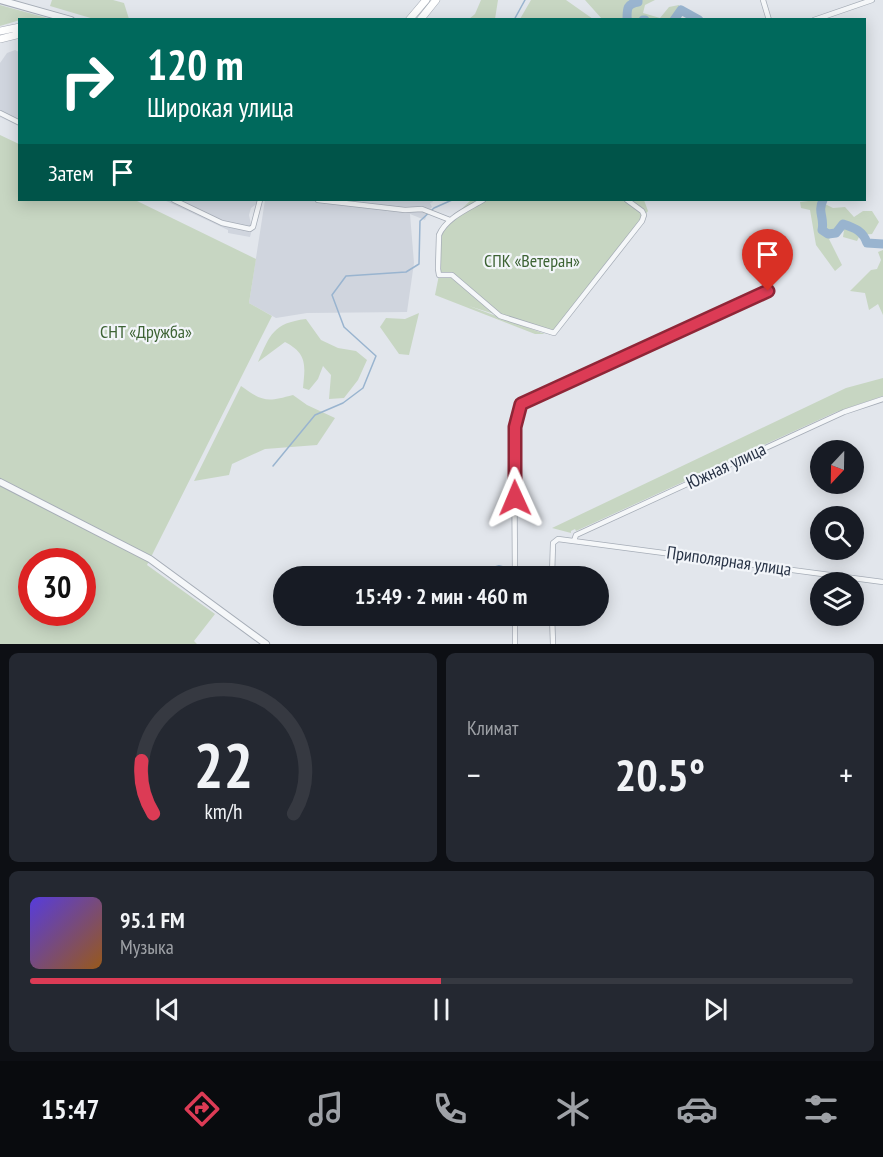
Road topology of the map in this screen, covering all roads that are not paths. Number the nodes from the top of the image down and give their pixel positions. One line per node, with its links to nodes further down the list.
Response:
1 (0, 0): 6 (street)
2 (426, 0): 7 (main road)
3 (436, 0): 8 (main road)
4 (763, 0): 9 (street)
5 (872, 0): 10 (street)
6 (64, 18)
7 (411, 18)
8 (422, 18)
9 (768, 18)
10 (820, 18)
11 (18, 27): 12 (main road)
12 (0, 31)
13 (18, 34): 14 (main road)
14 (0, 39)
15 (0, 113): 16 (street)
16 (18, 122)
17 (176, 201): 18 (street)
18 (260, 201)
19 (327, 201): 22 (street)
20 (481, 201): 22 (street)
21 (628, 201): 22 (street)
22 (450, 220)
23 (768, 291): 27 (street)
24 (883, 399): 26 (street, Южная улица)
25 (0, 482): 32 (street)
26 (574, 541): 28 (street, Южная улица); 29 (street, Приполярная улица)
27 (515, 566)
28 (553, 566)
29 (883, 582)
30 (515, 626): 33 (street)
31 (552, 626): 34 (street)
32 (266, 644)
33 (515, 644)
34 (553, 644)

